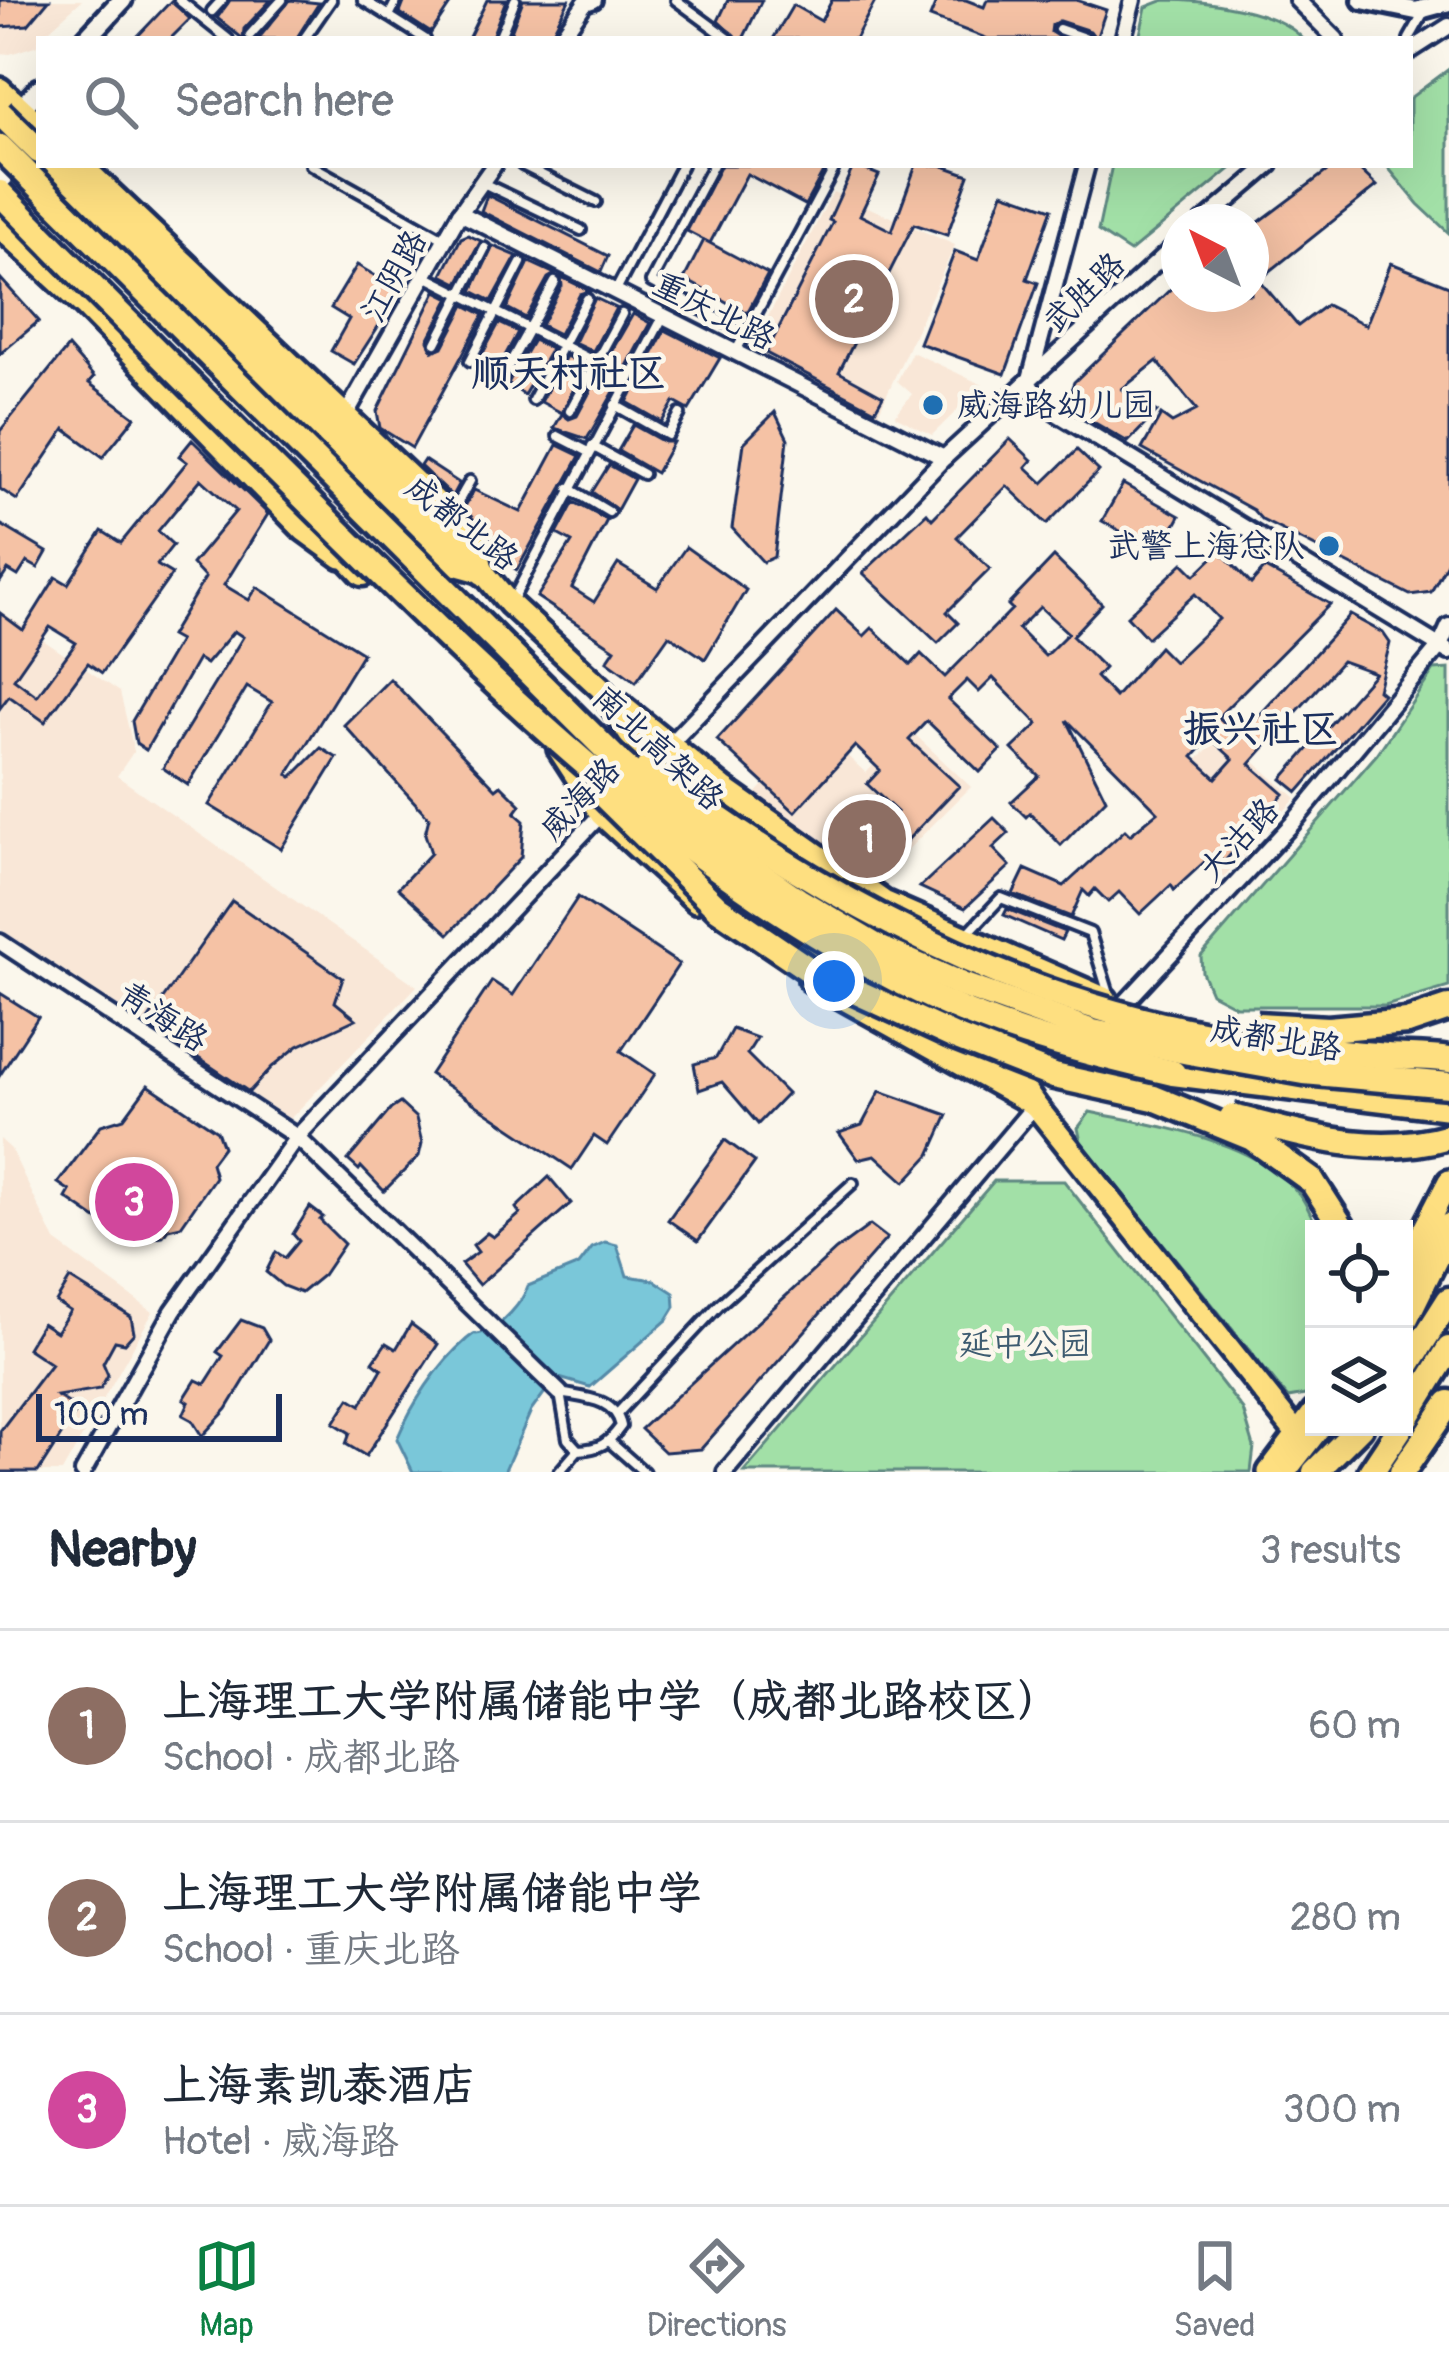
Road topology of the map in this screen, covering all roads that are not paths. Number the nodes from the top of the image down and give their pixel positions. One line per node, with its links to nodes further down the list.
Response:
1 (122, 0): 21 (main road)
2 (179, 0): 22 (lane)
3 (223, 0): 16 (lane)
4 (282, 0): 20 (lane)
5 (364, 0): 17 (lane)
6 (397, 0): 17 (lane)
7 (515, 0): 25 (lane)
8 (594, 0): 26 (street)
9 (676, 0): 27 (lane)
10 (1133, 0): 29 (street)
11 (1297, 0): 30 (street)
12 (1362, 0): 15 (street)
13 (329, 1): 23 (lane)
14 (1449, 2): 15 (street)
15 (1430, 4): 31 (lane)
16 (212, 11)
17 (388, 16): 24 (lane)
18 (1449, 26): 32 (street)
19 (1059, 29): 28 (lane)
20 (250, 35)
21 (89, 36)
22 (224, 36)
23 (306, 36)
24 (420, 36)
25 (500, 36)
26 (562, 36)
27 (725, 36)
28 (1079, 36)
29 (1124, 36)
30 (1333, 36)
31 (1410, 36)
32 (1413, 49)
33 (0, 89): 34 (main road)
34 (23, 116): 35 (main road); 36 (highway, bridge)
35 (0, 130): 38 (main road, 成都北路)
36 (36, 144)
37 (0, 147): 102 (highway, 南北高架路, bridge)
38 (36, 156)
39 (50, 168): 96 (main road, 成都北路)
40 (51, 168): 96 (highway)
41 (84, 168): 87 (main road)
42 (316, 168): 60 (lane)
43 (492, 168): 50 (street, 江阴路)
44 (527, 168): 52 (lane)
45 (680, 168): 67 (lane)
46 (710, 168): 74 (lane)
47 (1087, 168): 82 (street)
48 (1266, 168): 53 (street)
49 (833, 171): 74 (lane)
50 (482, 182): 55 (street, 江阴路); 59 (lane)
51 (0, 193): 103 (highway, 南北高架路, bridge)
52 (596, 202)
53 (1224, 204)
54 (0, 205): 58 (main road)
55 (460, 213): 60 (street, 江阴路); 67 (street, 重庆北路)
56 (0, 217): 97 (highway)
57 (0, 228): 65 (main road)
58 (25, 229): 65 (main road); 97 (main road)
59 (581, 230)
60 (446, 239): 64 (street, 江阴路)
61 (485, 248): 68 (lane)
62 (1161, 259): 82 (street, 武胜路)
63 (521, 263): 70 (lane)
64 (425, 276): 68 (lane); 87 (street, 江阴路)
65 (59, 280): 97 (main road)
66 (555, 282): 73 (lane)
67 (615, 291): 72 (street, 重庆北路)
68 (461, 294): 70 (lane); 75 (lane)
69 (587, 299): 76 (lane)
70 (496, 312): 73 (lane); 78 (lane)
71 (622, 314): 79 (lane)
72 (663, 316): 77 (street, 重庆北路); 80 (lane)
73 (530, 329): 76 (lane); 81 (lane)
74 (745, 333): 77 (lane)
75 (436, 343)
76 (563, 346): 79 (lane); 83 (lane)
77 (735, 352): 90 (street, 重庆北路)
78 (470, 362)
79 (597, 362): 80 (lane); 85 (lane)
80 (629, 379): 84 (lane)
81 (499, 383)
82 (1029, 384): 90 (street, 威海路); 100 (street)
83 (533, 400)
84 (615, 405): 86 (lane); 89 (lane)
85 (569, 411)
86 (680, 414)
87 (345, 416): 95 (main road)
88 (558, 436): 89 (lane)
89 (590, 449): 91 (lane); 93 (lane)
90 (944, 458): 104 (street, 威海路)
91 (643, 474)
92 (470, 481): 95 (lane)
93 (569, 488): 94 (lane); 98 (lane)
94 (609, 512)
95 (450, 515): 96 (main road)
96 (484, 572): 98 (main road, 成都北路)
97 (363, 573): 105 (main road)
98 (510, 604): 101 (main road, 成都北路)
99 (1449, 626): 100 (street, 大沽路)
100 (1445, 649): 118 (street, 大沽路)
101 (601, 688): 104 (main road); 106 (main road, 成都北路)
102 (564, 706): 121 (highway, bridge); 126 (highway, 南北高架路, bridge)
103 (524, 709): 127 (highway, bridge); 129 (highway, 南北高架路, bridge)
104 (668, 746): 106 (street, 威海路); 110 (main road)
105 (559, 749): 107 (main road); 108 (main road)
106 (649, 766): 107 (street, 威海路); 114 (main road, 成都北路)
107 (618, 797): 108 (street, 威海路); 109 (main road)
108 (601, 814): 111 (main road); 131 (street, 威海路)
109 (667, 843): 111 (main road); 117 (main road)
110 (899, 910): 112 (main road); 114 (main road)
111 (713, 916): 116 (main road)
112 (963, 939): 115 (main road); 118 (lane)
113 (0, 942): 131 (street, 青海路)
114 (920, 954): 120 (main road, 成都北路)
115 (1061, 980): 118 (main road); 120 (main road)
116 (848, 1004): 117 (main road); 128 (main road)
117 (900, 1004): 122 (main road)
118 (1116, 1004): 120 (street, 大沽路); 125 (main road)
119 (1449, 1008): 121 (highway, bridge)
120 (1094, 1026): 124 (street, 大沽路); 125 (main road, 成都北路)
121 (1189, 1031): 123 (highway, bridge)
122 (998, 1050): 124 (main road); 128 (main road)
123 (1449, 1060)
124 (1055, 1078): 132 (main road)
125 (1376, 1086): 126 (main road, 成都北路)
126 (1449, 1089)
127 (1154, 1098): 130 (highway, bridge); 135 (highway, bridge)
128 (1035, 1106): 152 (main road); 157 (street)
129 (1449, 1107)
130 (1449, 1136)
131 (297, 1137): 143 (street, 青海路); 154 (street, 威海路)
132 (1449, 1150)
133 (1449, 1180): 137 (main road)
134 (853, 1183): 146 (lane)
135 (1337, 1220)
136 (1449, 1230): 138 (highway); 140 (main road)
137 (1413, 1250)
138 (1413, 1280)
139 (1449, 1300): 142 (highway)
140 (1413, 1306)
141 (1449, 1353): 145 (highway)
142 (1413, 1357)
143 (558, 1392): 146 (lane); 153 (lane)
144 (1449, 1402): 161 (highway)
145 (1413, 1409)
146 (618, 1413): 151 (lane)
147 (1449, 1420): 162 (main road)
148 (1337, 1436): 152 (highway)
149 (1357, 1436): 159 (highway)
150 (1396, 1436): 160 (highway)
151 (610, 1442): 153 (lane); 156 (lane)
152 (1306, 1447): 158 (main road)
153 (578, 1450): 155 (lane)
154 (83, 1472)
155 (559, 1472)
156 (644, 1472)
157 (725, 1472)
158 (1269, 1472)
159 (1335, 1472)
160 (1372, 1472)
161 (1402, 1472)
162 (1416, 1472)

